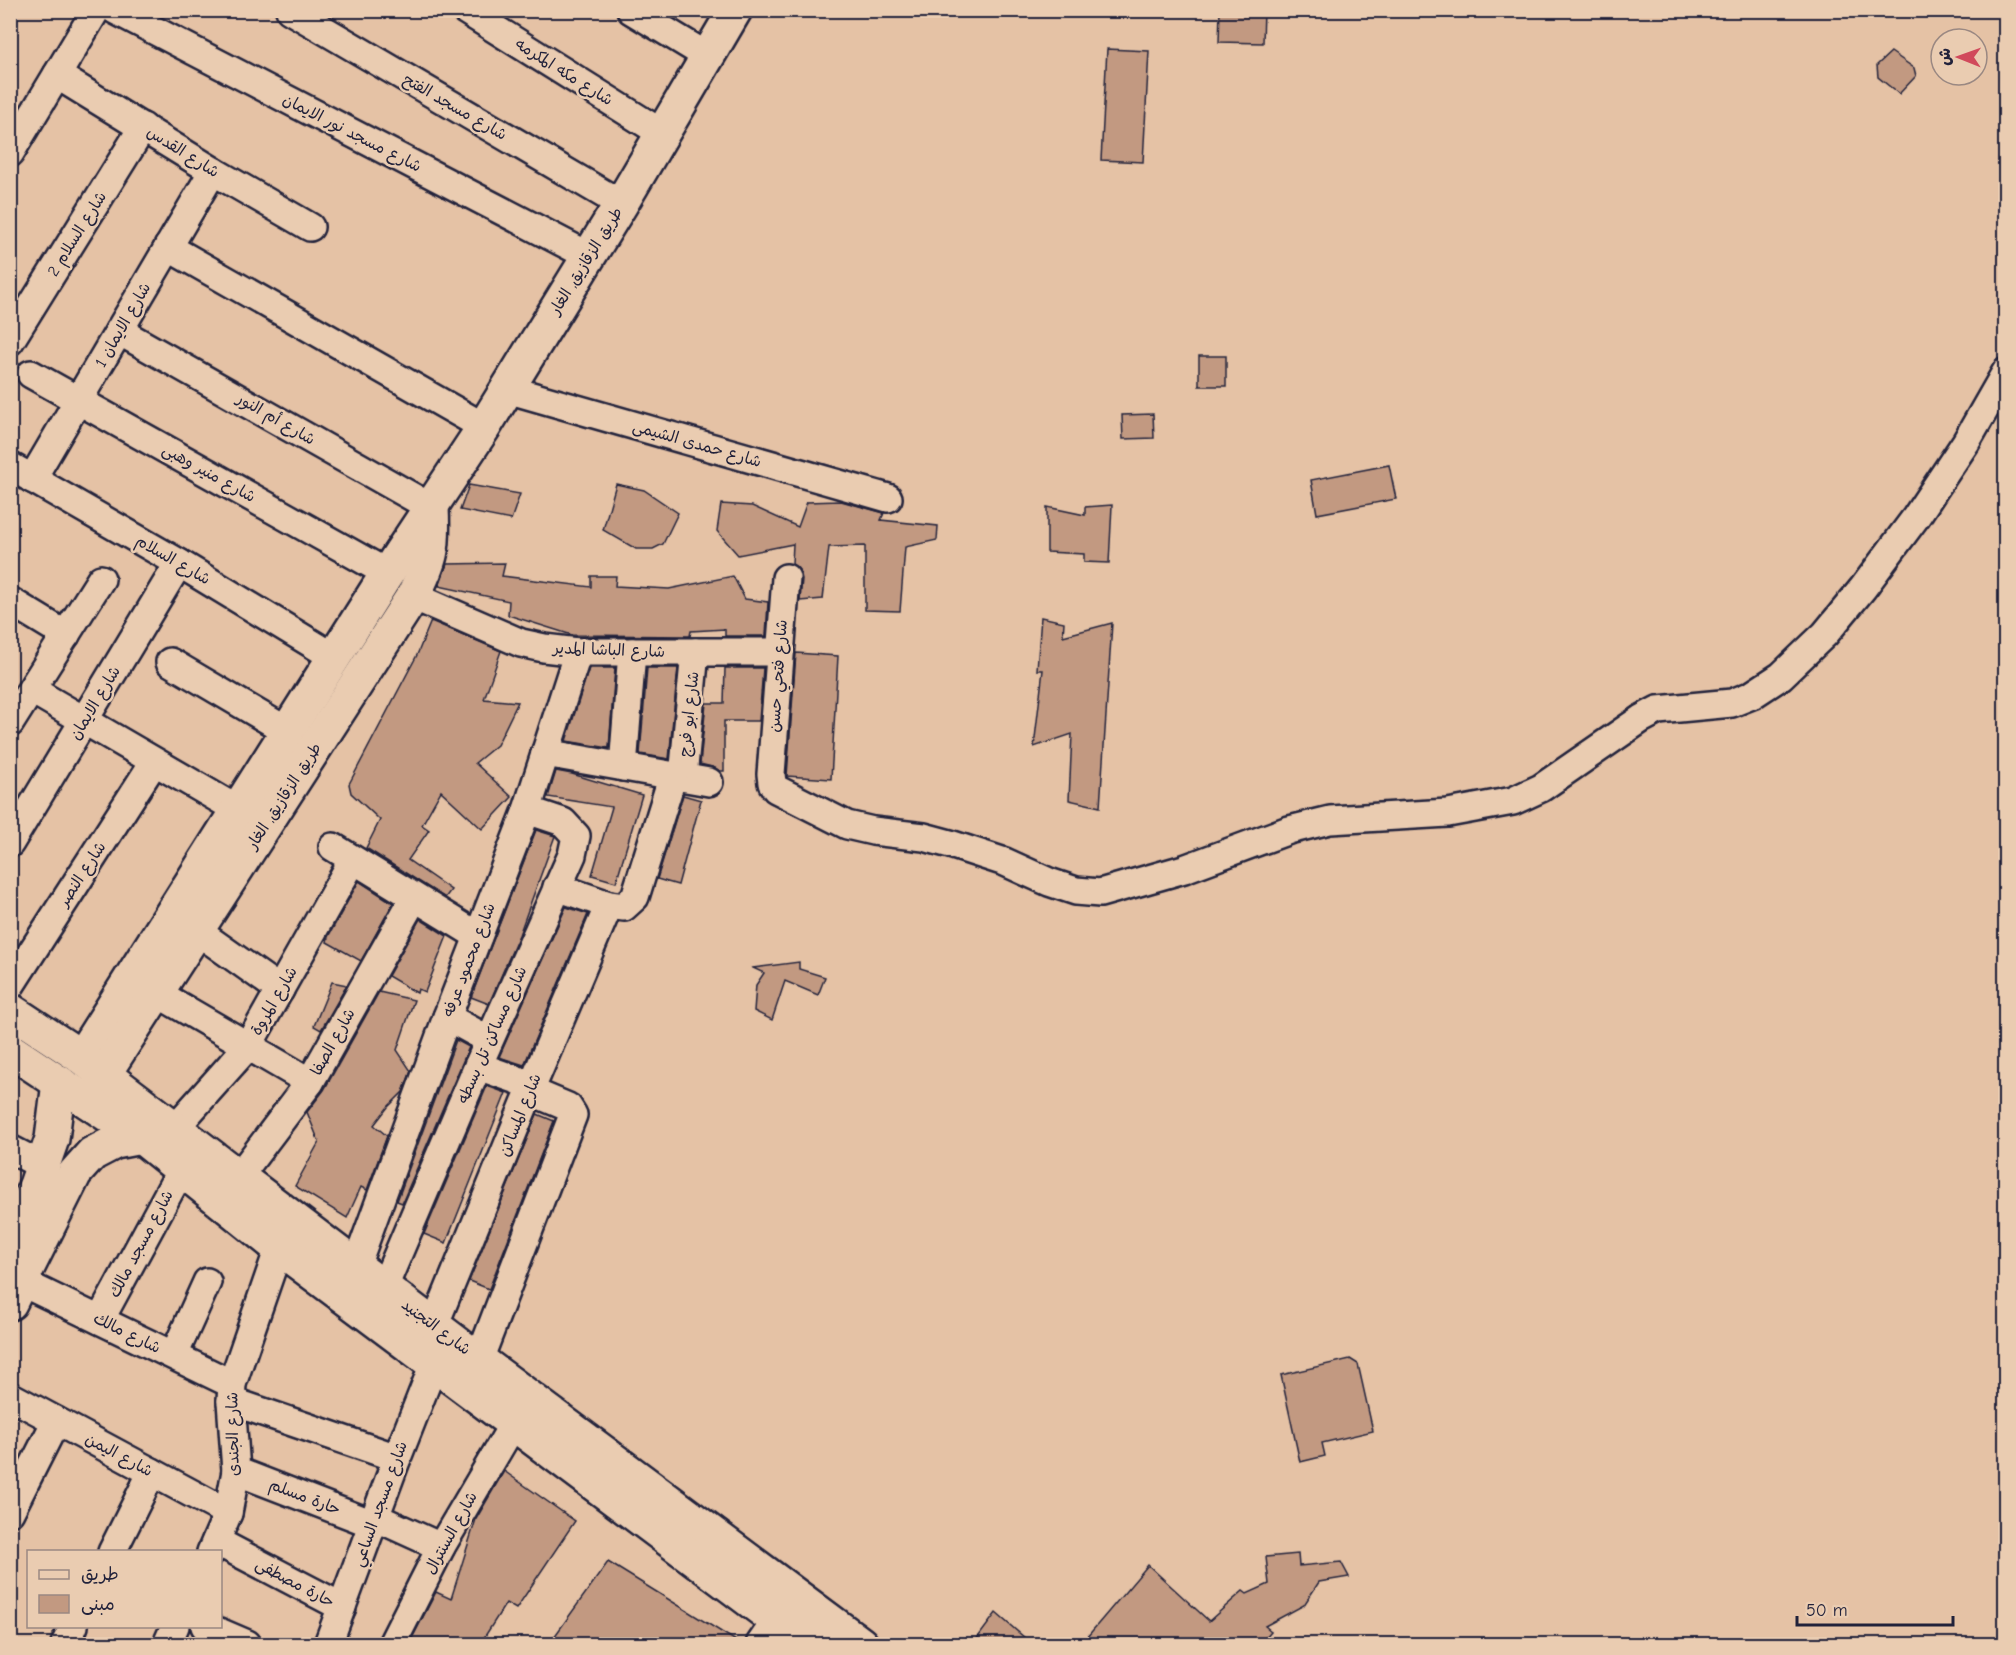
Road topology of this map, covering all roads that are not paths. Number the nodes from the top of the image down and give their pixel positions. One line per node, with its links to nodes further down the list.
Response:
1 (96, 10): 8 (street)
2 (115, 10): 16 (street, شارع مسجد نور الايمان)
3 (290, 10): 13 (street, شارع مسجد الفتح)
4 (465, 10): 10 (street, شارع مكه المكرمه)
5 (632, 10): 7 (street)
6 (735, 10): 7 (main road, طريق الزقازيق, الغار)
7 (707, 56): 10 (main road, طريق الزقازيق, الغار)
8 (57, 75): 9 (street, شارع القدس); 11 (street)
9 (143, 127): 12 (street, شارع القدس); 18 (street, شارع السلام 2)
10 (663, 134): 13 (main road, طريق الزقازيق, الغار)
11 (10, 153)
12 (213, 171): 14 (street, شارع القدس); 15 (street, شارع الايمان 1)
13 (621, 204): 16 (main road, طريق الزقازيق, الغار)
14 (310, 227)
15 (168, 247): 17 (street, شارع الايمان 1); 23 (street)
16 (589, 256): 21 (main road, طريق الزقازيق, الغار)
17 (119, 331): 22 (street, شارع الايمان 1); 26 (street, شارع أم النور)
18 (10, 341)
19 (2006, 372): 37 (street, شارع فتحي حسن)
20 (31, 374): 22 (street, شارع منير وهبى)
21 (507, 389): 23 (main road, طريق الزقازيق, الغار); 25 (street, شارع حمدى الشيمى)
22 (78, 401): 24 (street, شارع الايمان 1); 28 (street, شارع منير وهبى)
23 (484, 427): 26 (main road, طريق الزقازيق, الغار)
24 (21, 472): 27 (street, شارع السلام)
25 (888, 498)
26 (432, 508): 28 (main road, طريق الزقازيق, الغار); 31 (main road, طريق الزقازيق, الغار)
27 (179, 563): 38 (street, شارع السلام); 41 (street, شارع الايمان)
28 (387, 573): 38 (main road, طريق الزقازيق, الغار)
29 (786, 578): 37 (street, شارع فتحي حسن)
30 (101, 579): 33 (street)
31 (413, 596): 34 (street, شارع الباشا المدير); 53 (main road, طريق الزقازيق, الغار)
32 (10, 601): 33 (street)
33 (66, 635): 40 (street)
34 (578, 652): 35 (street, شارع الباشا المدير); 43 (street, شارع محمود عرفه)
35 (632, 652): 36 (street, شارع الباشا المدير); 45 (street)
36 (695, 652): 37 (street, شارع الباشا المدير); 46 (street, شارع ابو فرج)
37 (780, 652)
38 (334, 657): 42 (main road, طريق الزقازيق, الغار)
39 (170, 662): 42 (street)
40 (18, 704): 41 (street)
41 (84, 721): 44 (street); 49 (street, شارع الايمان)
42 (287, 731): 47 (main road, طريق الزقازيق, الغار)
43 (545, 753): 45 (street); 48 (street, شارع محمود عرفه)
44 (154, 762): 47 (street); 55 (street, شارع النصر)
45 (623, 767): 46 (street)
46 (688, 778): 52 (street, شارع ابو فرج)
47 (238, 810): 63 (main road, طريق الزقازيق, الغار)
48 (527, 810): 50 (street, شارع مساكن تل بسطه); 54 (street, شارع محمود عرفه)
49 (10, 843)
50 (557, 887): 52 (street); 60 (street, شارع مساكن تل بسطه)
51 (414, 898): 54 (street); 56 (street, شارع المروة); 66 (street, شارع الصفا)
52 (609, 905): 67 (street, شارع المساكن)
53 (197, 931): 56 (street); 57 (main road, طريق الزقازيق, الغار)
54 (478, 936): 59 (street, شارع محمود عرفه)
55 (10, 986)
56 (280, 990): 61 (street, شارع المروة)
57 (157, 993): 61 (street); 63 (main road, طريق الزقازيق, الغار)
58 (10, 1010): 63 (main road, شارع التجنيد)
59 (447, 1017): 60 (street); 76 (street, شارع محمود عرفه)
60 (489, 1040): 64 (street, شارع مساكن تل بسطه)
61 (248, 1046): 66 (street); 68 (street, شارع المروة)
62 (10, 1050): 65 (main road, شارع التجنيد)
63 (93, 1066): 68 (main road, شارع التجنيد)
64 (478, 1066): 67 (street); 79 (street, شارع مساكن تل بسطه)
65 (59, 1082): 69 (main road, شارع التجنيد); 71 (main road)
66 (310, 1082): 73 (street, شارع الصفا)
67 (531, 1088): 81 (street, شارع المساكن); 83 (street)
68 (175, 1128): 73 (main road, شارع التجنيد)
69 (141, 1137): 72 (main road, شارع التجنيد); 78 (main road)
70 (10, 1149): 71 (street)
71 (43, 1166): 74 (main road)
72 (182, 1168): 75 (main road, شارع التجنيد); 80 (street, شارع مسجد مالك)
73 (238, 1176): 76 (main road, شارع التجنيد)
74 (10, 1244)
75 (279, 1248): 84 (main road, شارع التجنيد); 85 (street, شارع الجندى)
76 (356, 1266): 79 (main road, شارع التجنيد)
77 (207, 1282): 82 (street)
78 (14, 1287): 80 (street, شارع مالك)
79 (384, 1287): 81 (main road, شارع التجنيد)
80 (100, 1320): 82 (street, شارع مالك)
81 (434, 1326): 83 (main road, شارع التجنيد)
82 (174, 1355): 85 (street, شارع مالك)
83 (479, 1360): 110 (main road, شارع التجنيد)
84 (434, 1364): 88 (main road, شارع التجنيد); 89 (street, شارع مسجد الساعي)
85 (232, 1392): 89 (street, شارع مالك); 90 (street, شارع الجندى)
86 (10, 1396): 87 (street, شارع اليمن)
87 (56, 1421): 91 (street, شارع اليمن); 92 (street)
88 (514, 1423): 96 (street, شارع السنترال); 103 (main road, شارع التجنيد)
89 (397, 1458): 94 (street, شارع مسجد الساعي)
90 (237, 1471): 93 (street, شارع الجندى); 94 (street, حارة مسلم)
91 (152, 1472): 93 (street, شارع اليمن); 97 (street)
92 (10, 1512)
93 (228, 1513): 95 (street, شارع الجندى)
94 (374, 1521): 96 (street, حارة مسلم); 99 (street, شارع مسجد الساعي)
95 (213, 1546)
96 (441, 1547): 108 (street, شارع السنترال)
97 (113, 1550)
98 (222, 1550): 99 (street, حارة مصطفى)
99 (342, 1607): 107 (street, شارع مسجد الساعي)
100 (73, 1628): 104 (street)
101 (174, 1628): 105 (street)
102 (210, 1628): 106 (street)
103 (768, 1633): 109 (main road, شارع التجنيد)
104 (65, 1644)
105 (166, 1644)
106 (247, 1644)
107 (328, 1644)
108 (392, 1644)
109 (808, 1644)
110 (861, 1644)

